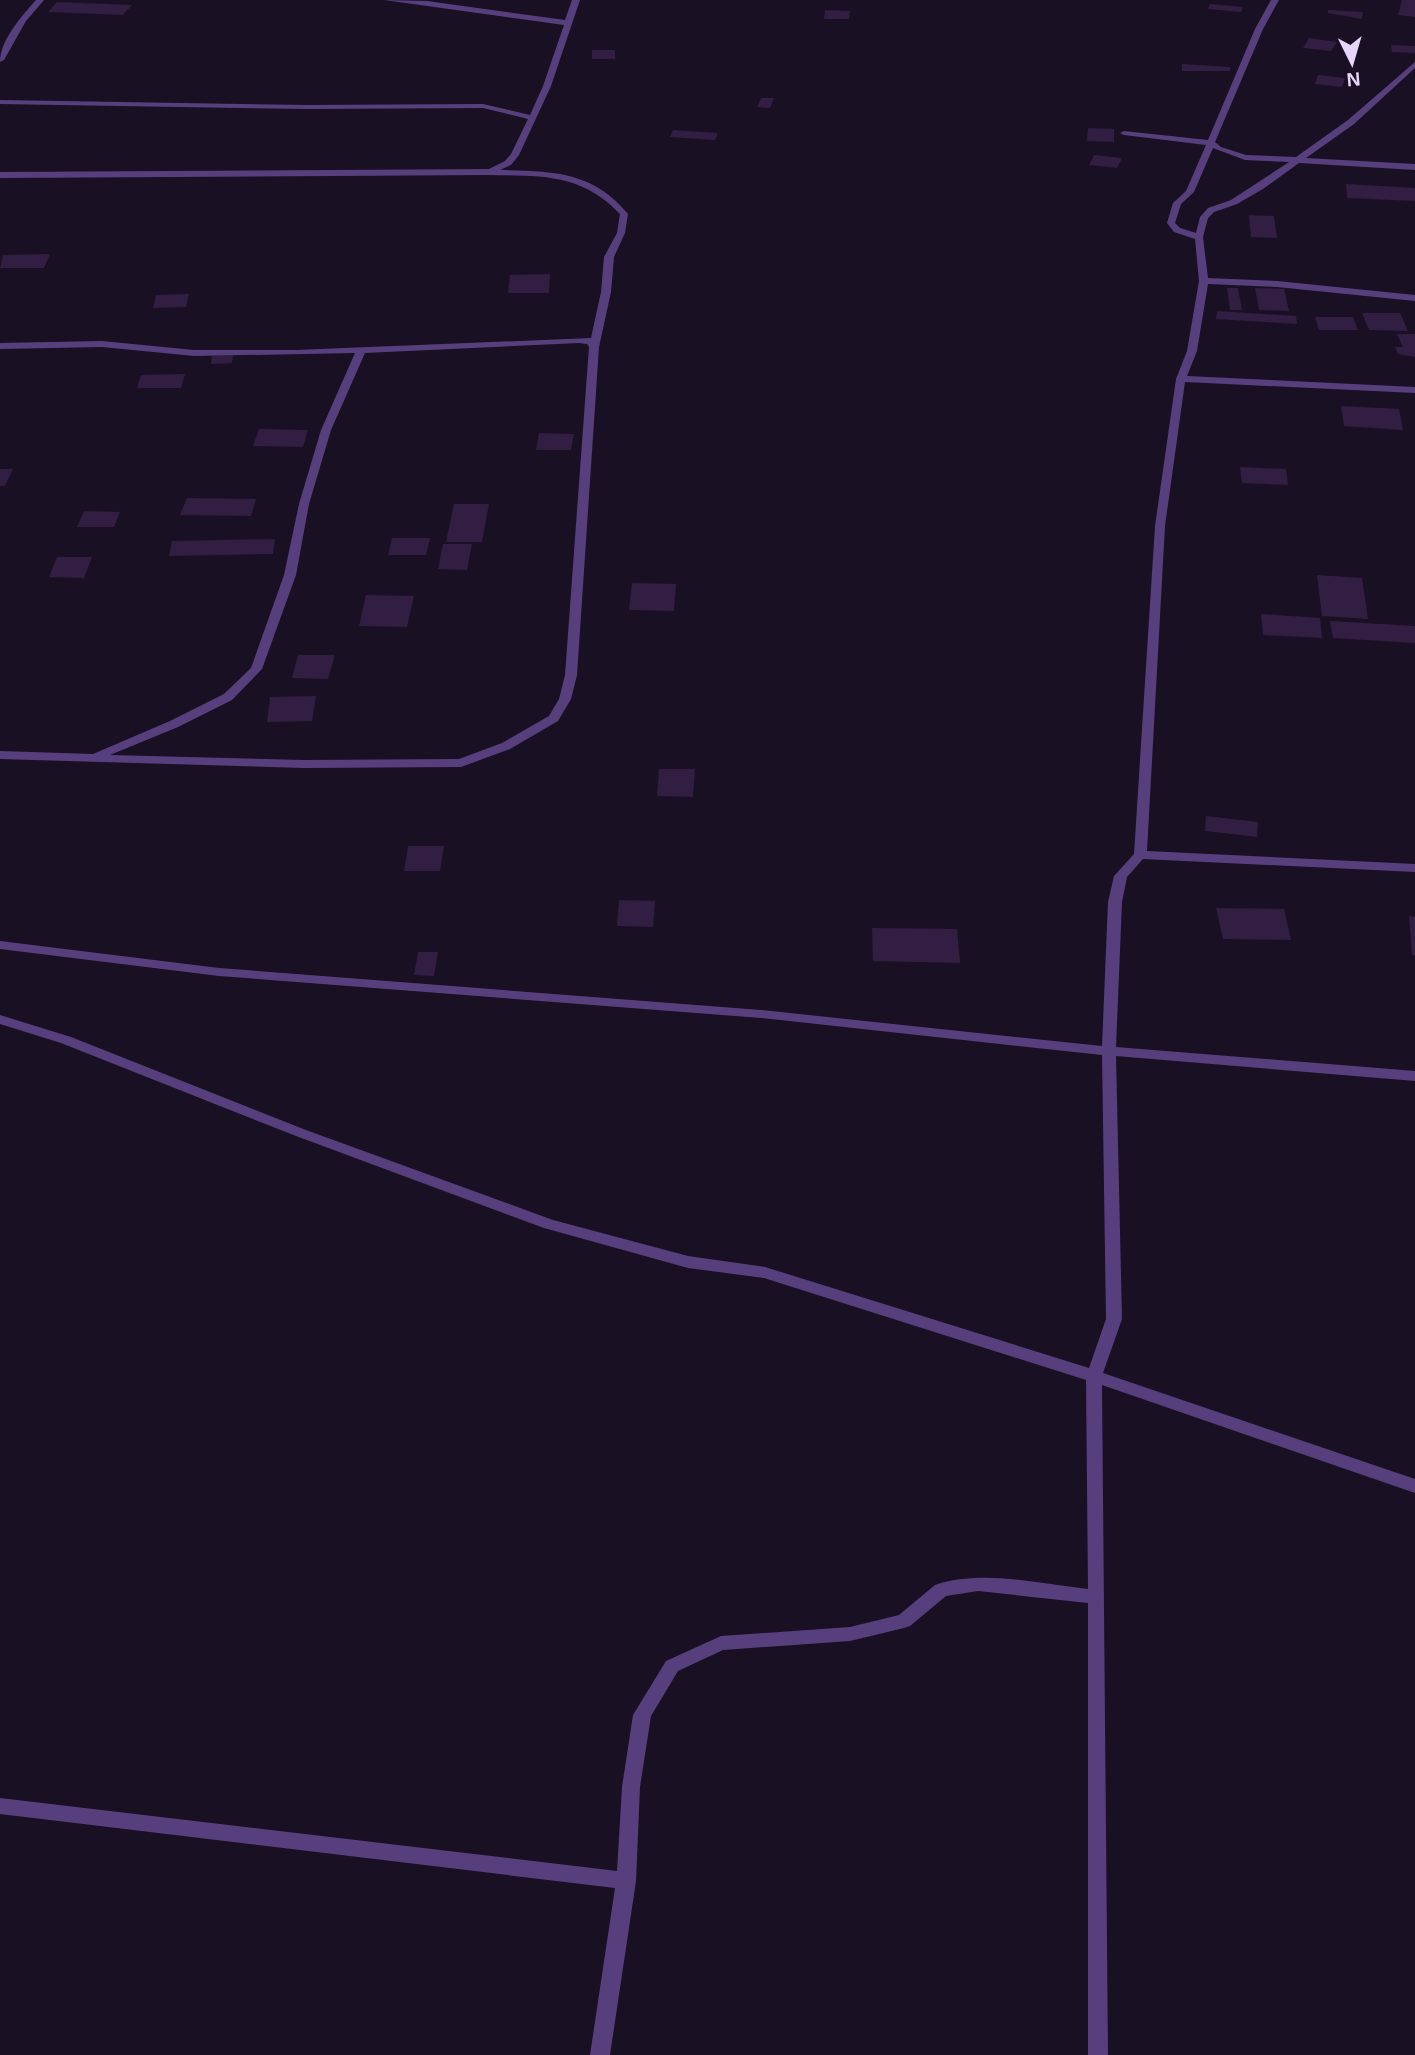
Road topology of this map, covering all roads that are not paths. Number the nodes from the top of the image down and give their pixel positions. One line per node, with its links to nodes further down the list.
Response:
1 (40, 0): 6 (street)
2 (388, 0): 5 (street)
3 (576, 0): 5 (street)
4 (1275, 0): 13 (street)
5 (569, 23): 11 (street)
6 (0, 60)
7 (1415, 64): 8 (street)
8 (1400, 80): 9 (street); 14 (street)
9 (1415, 81)
10 (0, 102): 11 (street)
11 (532, 118): 16 (street)
12 (1124, 132): 13 (street)
13 (1212, 143): 14 (street); 19 (street)
14 (1293, 161): 15 (street); 19 (street)
15 (1415, 167)
16 (488, 172): 17 (street); 23 (street)
17 (3, 175): 18 (street)
18 (0, 184)
19 (1199, 237): 20 (street)
20 (1204, 281): 21 (street); 25 (street)
21 (1415, 298)
22 (0, 345): 24 (street)
23 (594, 347): 24 (street); 28 (street)
24 (361, 350): 28 (street)
25 (1181, 379): 26 (street); 29 (street)
26 (1415, 390)
27 (0, 755): 28 (street)
28 (90, 758)
29 (1140, 855): 30 (street); 33 (street)
30 (1415, 868)
31 (0, 945): 33 (street)
32 (0, 1019): 35 (street)
33 (1109, 1051): 34 (street); 35 (street)
34 (1415, 1076)
35 (1094, 1376): 36 (street); 37 (street)
36 (1415, 1486)
37 (1097, 1597): 39 (street); 41 (street)
38 (0, 1806): 39 (street)
39 (625, 1881): 40 (street)
40 (600, 2055)
41 (1098, 2055)

